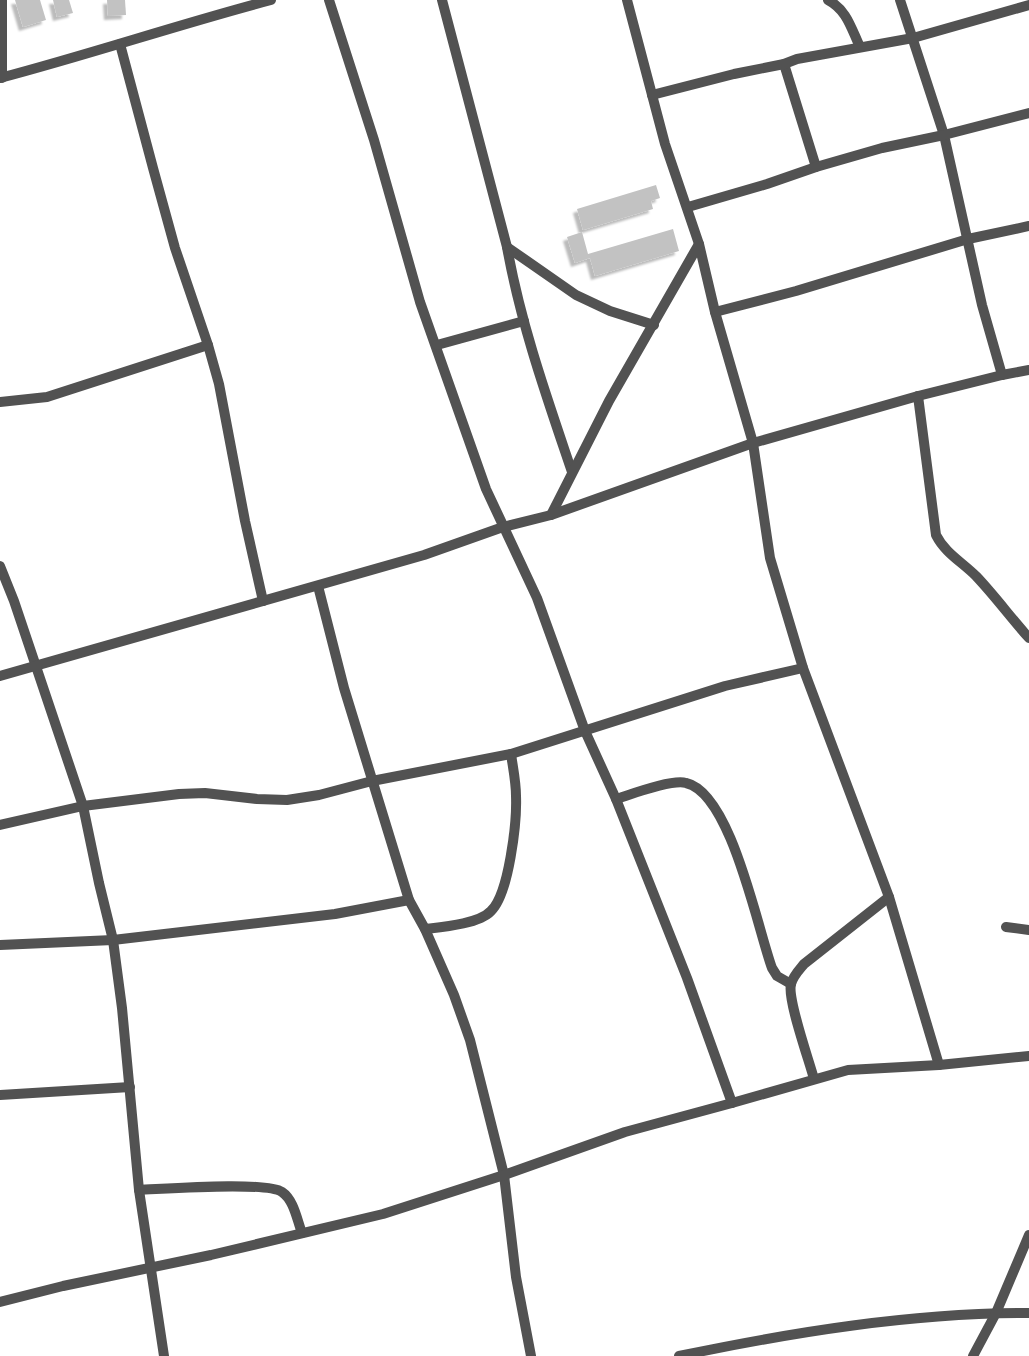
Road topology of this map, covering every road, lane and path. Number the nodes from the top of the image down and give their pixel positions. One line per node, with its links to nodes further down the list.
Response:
1 (2, 0): 13 (street)
2 (329, 0): 27 (street)
3 (442, 0): 22 (street)
4 (626, 0): 14 (street)
5 (828, 0): 11 (street)
6 (900, 0): 9 (street)
7 (266, 1): 10 (street)
8 (1029, 5): 9 (street)
9 (913, 38): 11 (street); 16 (street)
10 (120, 44): 13 (street); 26 (street)
11 (860, 47): 12 (street)
12 (784, 64): 14 (street); 17 (street)
13 (1, 78)
14 (652, 95): 18 (street)
15 (1029, 113): 16 (street)
16 (944, 135): 17 (street); 20 (street)
17 (816, 167): 18 (street)
18 (688, 207): 21 (street)
19 (1029, 226): 20 (street)
20 (968, 240): 23 (street); 29 (street)
21 (699, 244): 23 (street); 25 (street)
22 (507, 247): 24 (street); 25 (street)
23 (715, 312): 32 (street)
24 (524, 321): 27 (street); 33 (street)
25 (654, 325): 33 (street)
26 (208, 344): 31 (street); 38 (street)
27 (437, 345): 35 (street)
28 (1029, 370): 29 (street)
29 (1002, 375): 30 (street)
30 (918, 396): 32 (street); 39 (street)
31 (0, 402)
32 (753, 443): 34 (street); 41 (street)
33 (572, 472): 34 (street)
34 (551, 515): 35 (street)
35 (503, 527): 37 (street); 43 (street)
36 (0, 566): 40 (street)
37 (318, 586): 38 (street); 45 (street)
38 (263, 601): 40 (street)
39 (1029, 638)
40 (35, 666): 42 (street); 47 (street)
41 (803, 668): 43 (street); 49 (street)
42 (0, 676)
43 (585, 731): 44 (street); 46 (street)
44 (511, 754): 45 (street); 52 (street)
45 (372, 781): 47 (street); 50 (street)
46 (616, 799): 56 (street); 62 (street)
47 (83, 806): 48 (street); 54 (street)
48 (0, 825)
49 (890, 897): 56 (street); 58 (street)
50 (409, 900): 52 (street); 54 (street)
51 (1006, 927): 53 (street)
52 (425, 928): 63 (street)
53 (1029, 930)
54 (113, 940): 55 (street); 60 (street)
55 (0, 945)
56 (791, 984): 59 (street)
57 (1029, 1056): 58 (street)
58 (939, 1066): 59 (street)
59 (814, 1079): 62 (street)
60 (130, 1087): 61 (street); 64 (street)
61 (0, 1095)
62 (732, 1104): 63 (street)
63 (504, 1175): 65 (street); 72 (street)
64 (139, 1190): 65 (street); 67 (street)
65 (302, 1233): 67 (street)
66 (1029, 1235): 69 (street)
67 (152, 1269): 68 (street); 71 (street)
68 (0, 1302)
69 (996, 1313): 70 (street); 73 (street); 74 (street)
70 (1029, 1313)
71 (164, 1356)
72 (531, 1356)
73 (678, 1356)
74 (973, 1356)

